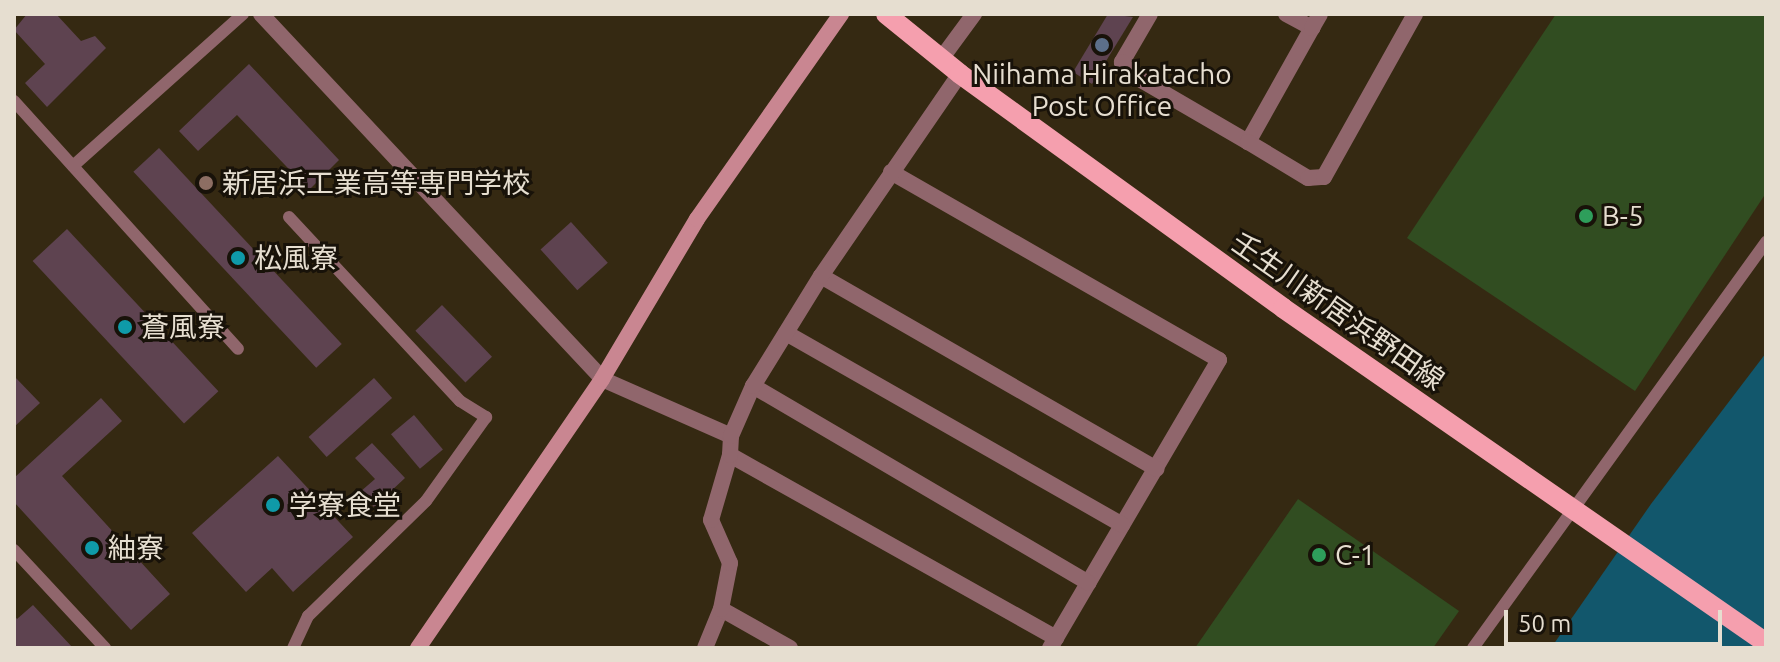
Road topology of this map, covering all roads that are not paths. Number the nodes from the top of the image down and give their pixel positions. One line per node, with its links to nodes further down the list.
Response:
1 (243, 14): 14 (lane)
2 (261, 14): 21 (street)
3 (841, 14): 21 (street)
4 (886, 14): 10 (main road, 壬生川新居浜野田線)
5 (974, 14): 10 (street)
6 (1150, 14): 13 (street)
7 (1286, 14): 9 (street)
8 (1415, 14): 13 (street)
9 (1316, 21): 13 (street)
10 (941, 59): 11 (main road, 壬生川新居浜野田線)
11 (960, 74): 15 (street); 31 (main road, 壬生川新居浜野田線, bridge)
12 (14, 101): 14 (lane)
13 (1248, 142)
14 (73, 166): 20 (lane)
15 (891, 172): 18 (street); 25 (street)
16 (289, 217): 33 (lane)
17 (1766, 242): 37 (lane)
18 (821, 276): 19 (street); 25 (street)
19 (786, 333): 22 (street); 26 (street)
20 (238, 349)
21 (602, 379): 23 (street); 34 (street)
22 (753, 386): 23 (street); 28 (street)
23 (731, 436): 24 (street)
24 (730, 455): 29 (street); 30 (street)
25 (1156, 469): 26 (street)
26 (1122, 525): 28 (street)
27 (14, 550): 32 (lane)
28 (1089, 583): 30 (street)
29 (721, 609): 35 (street); 36 (street)
30 (1053, 643)
31 (1766, 643)
32 (105, 648)
33 (293, 648)
34 (418, 648)
35 (705, 648)
36 (790, 648)
37 (1473, 648)

